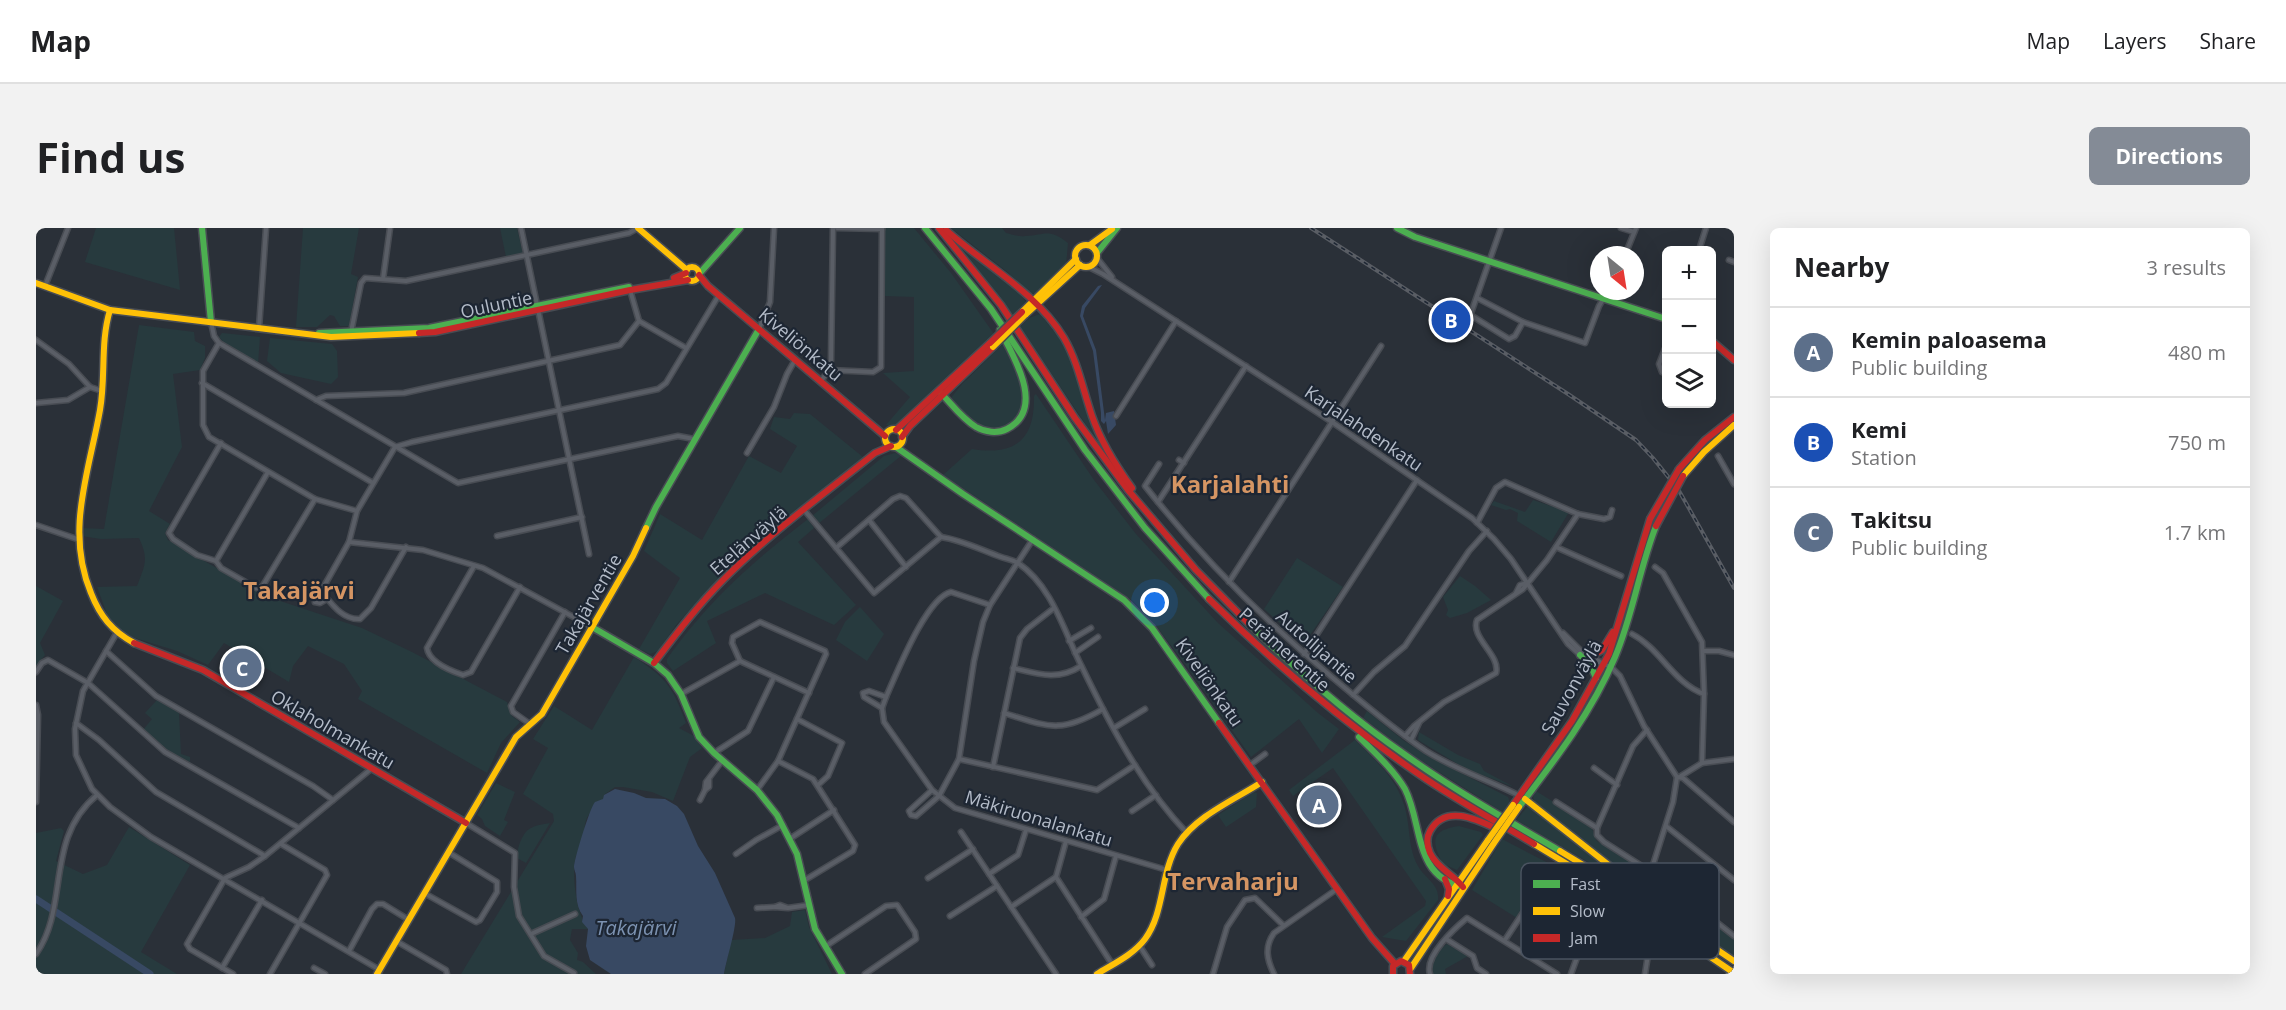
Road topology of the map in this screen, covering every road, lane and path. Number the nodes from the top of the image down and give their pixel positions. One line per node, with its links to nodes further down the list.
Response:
1 (68, 228): 34 (street)
2 (202, 228): 47 (main road)
3 (266, 228): 49 (street)
4 (390, 228): 31 (street)
5 (521, 228): 23 (street)
6 (638, 228): 23 (street); 29 (main road, Kiveliönkatu)
7 (740, 228): 29 (main road, Ouluntie)
8 (774, 228): 50 (street, Takajärventie)
9 (835, 228): 10 (street); 62 (street)
10 (882, 228): 62 (street)
11 (925, 228): 30 (main road, Perämerentie)
12 (939, 228): 96 (main road, Perämerentie)
13 (944, 228): 41 (main road)
14 (1115, 228): 20 (main road); 24 (main road)
15 (1397, 228): 26 (main road)
16 (1501, 228): 26 (street)
17 (1621, 228): 19 (street)
18 (1706, 228): 22 (street)
19 (1635, 230): 21 (street)
20 (1090, 245): 24 (main road); 25 (main road)
21 (1629, 246)
22 (1700, 246)
23 (527, 255): 31 (street); 42 (street)
24 (1097, 256): 28 (main road); 32 (street, Karjalahdenkatu)
25 (1076, 259): 27 (main road); 41 (main road, Etelänväylä)
26 (1490, 261): 35 (main road); 38 (street)
27 (1080, 265): 28 (main road); 41 (main road, Etelänväylä)
28 (1089, 267): 32 (street, Karjalahdenkatu)
29 (693, 274): 36 (main road, Ouluntie); 37 (main road, Kiveliönkatu); 42 (main road, Ouluntie)
30 (968, 278): 68 (main road); 165 (main road, Perämerentie)
31 (383, 279): 51 (street)
32 (1117, 282): 46 (street, Karjalahdenkatu)
33 (36, 283): 34 (main road, Ouluntie)
34 (45, 286): 43 (main road, Ouluntie)
35 (1590, 289)
36 (630, 290): 42 (main road, Ouluntie); 45 (street)
37 (719, 295): 50 (main road, Kiveliönkatu); 56 (street)
38 (1477, 298): 48 (street); 48 (street)
39 (1603, 300): 48 (street)
40 (1620, 300): 44 (main road)
41 (1035, 303): 68 (main road, Etelänväylä, bridge); 96 (main road)
42 (539, 307): 51 (main road, Ouluntie); 60 (street)
43 (110, 310): 47 (main road, Ouluntie); 67 (main road)
44 (1662, 317)
45 (639, 321): 56 (street); 60 (street)
46 (1176, 321): 61 (street, Karjalahdenkatu); 72 (street)
47 (210, 322): 49 (main road, Ouluntie); 53 (street)
48 (1523, 322)
49 (259, 328): 51 (main road, Ouluntie)
50 (759, 329): 58 (main road, Kiveliönkatu); 77 (main road, Takajärventie)
51 (351, 334)
52 (36, 340): 66 (street)
53 (219, 343): 65 (street); 69 (street)
54 (1716, 344): 59 (main road)
55 (1381, 346): 74 (street)
56 (686, 348): 71 (street)
57 (1662, 356): 63 (street)
58 (795, 359): 64 (main road, Kiveliönkatu); 82 (street)
59 (1734, 360)
60 (549, 361): 69 (street); 71 (street)
61 (1246, 366): 74 (street, Karjalahdenkatu); 88 (street)
62 (829, 370): 64 (street)
63 (1662, 372)
64 (821, 381): 76 (main road, Kiveliönkatu)
65 (202, 383): 79 (street); 92 (street)
66 (90, 387): 67 (street); 70 (street)
67 (102, 392): 108 (main road)
68 (941, 393): 76 (main road, Etelänväylä); 78 (main road, Etelänväylä)
69 (316, 400): 81 (street)
70 (36, 403)
71 (560, 410): 81 (street); 86 (street)
72 (1116, 416)
73 (1734, 417): 131 (main road, Sauvonväylä, bridge)
74 (1332, 422): 91 (street, Karjalahdenkatu); 121 (street)
75 (1734, 425): 149 (main road, Sauvonväylä, bridge)
76 (889, 434): 78 (main road, Kiveliönkatu); 80 (main road, Kiveliönkatu); 83 (main road, Etelänväylä)
77 (694, 439): 86 (street); 129 (main road, Takajärventie)
78 (902, 439): 80 (main road, Etelänväylä); 84 (main road, Kiveliönkatu)
79 (221, 443): 90 (street); 115 (street)
80 (893, 446): 83 (main road, Etelänväylä); 84 (main road, Kiveliönkatu)
81 (394, 447): 86 (street); 92 (street)
82 (747, 453)
83 (875, 453): 99 (main road, Etelänväylä)
84 (912, 456): 109 (main road, Kiveliönkatu)
85 (1718, 456): 93 (street)
86 (570, 459): 101 (street)
87 (1179, 460): 88 (street)
88 (1184, 463): 95 (street)
89 (1159, 464): 95 (street, Autoilijantie)
90 (268, 472): 94 (street); 115 (street)
91 (1417, 480): 103 (street, Karjalahdenkatu); 140 (street)
92 (373, 483): 98 (street)
93 (1734, 484)
94 (315, 499): 98 (street); 115 (street)
95 (1158, 502): 121 (street, Autoilijantie)
96 (1142, 508): 221 (main road, Perämerentie)
97 (1612, 510): 100 (street)
98 (357, 511): 110 (street)
99 (805, 511): 113 (street); 145 (main road, Etelänväylä)
100 (1578, 514): 103 (street); 112 (street)
101 (582, 517): 106 (street); 114 (street)
102 (869, 520): 107 (street); 113 (street); 118 (street)
103 (1477, 523): 105 (street, Karjalahdenkatu)
104 (36, 525): 108 (street)
105 (1486, 531): 122 (street, Karjalahdenkatu); 157 (street)
106 (497, 536)
107 (941, 537): 116 (street); 118 (street)
108 (77, 539): 133 (main road)
109 (1034, 539): 116 (street); 181 (main road, Kiveliönkatu)
110 (349, 542): 111 (street); 124 (street)
111 (406, 547): 117 (street); 125 (street)
112 (1556, 547): 120 (street); 122 (street)
113 (836, 548): 118 (street)
114 (589, 554)
115 (216, 561)
116 (1017, 562): 126 (street); 127 (street)
117 (474, 566): 123 (street); 123 (street)
118 (906, 567)
119 (1655, 567): 138 (street)
120 (1621, 576)
121 (1229, 582): 140 (street, Autoilijantie)
122 (1528, 583): 132 (street, Karjalahdenkatu); 167 (street)
123 (520, 587): 128 (street)
124 (321, 591): 125 (street); 125 (street)
125 (327, 599)
126 (990, 605): 158 (street); 175 (street)
127 (1054, 608): 136 (street); 148 (street)
128 (565, 612): 129 (street); 168 (street)
129 (592, 627): 145 (main road); 168 (main road, Takajärventie)
130 (1091, 628): 136 (street)
131 (1617, 629): 143 (main road); 146 (main road, Sauvonväylä)
132 (1563, 633): 141 (street); 143 (street)
133 (116, 634): 137 (street); 184 (main road, Oklaholmankatu)
134 (1632, 634): 156 (street)
135 (1098, 637): 139 (street)
136 (1070, 641): 139 (street)
137 (106, 651): 153 (street); 195 (street)
138 (1704, 651): 142 (street); 156 (street)
139 (1075, 653): 147 (street)
140 (1305, 654): 157 (street, Autoilijantie)
141 (1580, 655): 146 (street); 152 (main road)
142 (1734, 655)
143 (1591, 656): 146 (street)
144 (740, 661): 151 (street); 154 (street); 155 (street)
145 (654, 663): 155 (main road)
146 (1603, 664): 149 (street); 152 (main road, Sauvonväylä)
147 (1081, 666): 148 (street); 161 (street)
148 (1013, 668): 163 (street)
149 (1611, 668): 170 (street); 194 (main road, Sauvonväylä)
150 (36, 672): 153 (street)
151 (774, 677): 154 (street); 173 (street)
152 (1596, 679): 194 (main road, Sauvonväylä)
153 (88, 683): 166 (street); 205 (street)
154 (809, 693): 164 (street)
155 (681, 694): 173 (main road)
156 (1704, 694): 179 (street)
157 (1353, 695): 171 (street, Autoilijantie)
158 (886, 697): 160 (street); 160 (street, Mäkiruonalankatu)
159 (36, 705): 197 (street)
160 (882, 708): 190 (street, Mäkiruonalankatu)
161 (1103, 709): 163 (street); 169 (street)
162 (1145, 709): 169 (street)
163 (1004, 713): 182 (street)
164 (797, 719): 178 (street); 187 (street)
165 (1346, 722): 210 (main road, Perämerentie); 232 (main road)
166 (76, 723): 191 (street); 218 (street)
167 (1419, 723): 171 (street); 172 (street)
168 (530, 724): 202 (main road, Takajärventie)
169 (1114, 728): 180 (street)
170 (1647, 730): 185 (street); 188 (street)
171 (1405, 736): 172 (street, Autoilijantie)
172 (1411, 740): 194 (street, Autoilijantie)
173 (714, 753): 177 (main road)
174 (1265, 753): 181 (street)
175 (959, 759): 182 (street); 193 (street)
176 (1734, 759): 179 (street)
177 (722, 761): 189 (main road); 196 (street)
178 (778, 761): 187 (street); 189 (street)
179 (1702, 763): 185 (street)
180 (1135, 765): 182 (street); 192 (street)
181 (1250, 765): 186 (main road, Kiveliönkatu)
182 (993, 767)
183 (1594, 768): 188 (street)
184 (371, 769): 195 (street); 202 (main road, Oklaholmankatu)
185 (1679, 777): 201 (street); 204 (street)
186 (1262, 782): 209 (main road); 238 (main road, Kiveliönkatu)
187 (818, 785): 199 (street)
188 (1617, 785): 206 (street)
189 (757, 790): 203 (main road)
190 (932, 790): 193 (street, Mäkiruonalankatu); 193 (street)
191 (97, 795): 230 (street); 263 (street)
192 (1156, 795): 200 (street); 209 (street)
193 (939, 796): 207 (street, Mäkiruonalankatu)
194 (1522, 797): 213 (main road, Sauvonväylä, bridge); 222 (main road)
195 (333, 800): 205 (street)
196 (700, 800)
197 (36, 802)
198 (1556, 802): 206 (street)
199 (834, 810): 211 (street); 233 (street)
200 (1132, 811)
201 (1734, 822)
202 (466, 823): 216 (main road, Takajärventie); 253 (street, Oklaholmankatu)
203 (784, 825): 211 (main road); 217 (street)
204 (1666, 826): 224 (street); 225 (street)
205 (299, 828): 214 (street)
206 (1597, 828): 223 (street)
207 (1026, 830): 212 (street, Mäkiruonalankatu); 228 (street)
208 (961, 832): 215 (street)
209 (1186, 832): 227 (main road)
210 (1517, 835): 220 (main road, Perämerentie); 235 (main road)
211 (791, 838): 233 (main road)
212 (1066, 841): 219 (street, Mäkiruonalankatu); 229 (street)
213 (1491, 841): 235 (main road, Sauvonväylä); 237 (main road, Sauvonväylä)
214 (281, 844): 218 (street); 250 (street)
215 (973, 849): 228 (street); 231 (street)
216 (448, 852): 239 (main road, Takajärventie); 239 (street)
217 (736, 854)
218 (265, 856): 230 (street)
219 (1116, 856): 227 (street, Mäkiruonalankatu); 248 (street)
220 (1564, 863)
221 (1583, 863)
222 (1607, 863)
223 (1638, 863)
224 (1654, 863)
225 (1713, 863)
226 (1719, 868): 234 (street)
227 (1167, 870): 258 (main road)
228 (989, 874): 236 (street)
229 (1056, 877): 243 (street); 248 (street)
230 (225, 878): 241 (street); 273 (street)
231 (928, 878)
232 (1444, 878): 235 (main road); 240 (main road)
233 (805, 880): 242 (main road)
234 (1734, 880)
235 (1457, 883): 237 (main road); 240 (main road, Sauvonväylä)
236 (997, 886): 243 (street); 247 (street)
237 (1463, 887): 275 (main road, Sauvonväylä)
238 (1337, 889): 252 (street); 271 (main road, Kiveliönkatu)
239 (424, 893): 249 (main road, Takajärventie)
240 (1448, 896): 268 (main road, Sauvonväylä)
241 (262, 900): 250 (street); 273 (street)
242 (809, 905): 244 (street); 259 (main road)
243 (1011, 907): 285 (street)
244 (757, 908)
245 (575, 914): 253 (street)
246 (1521, 915): 256 (street)
247 (950, 916)
248 (1081, 917): 270 (street)
249 (409, 920): 257 (main road, Takajärventie); 261 (street)
250 (300, 923): 261 (street); 281 (street)
251 (1719, 924): 254 (street)
252 (1283, 925): 287 (street); 288 (street)
253 (531, 934): 278 (street)
254 (1734, 936)
255 (1446, 939): 256 (street); 290 (street); 291 (street)
256 (1504, 940): 262 (street)
257 (396, 941): 276 (main road, Takajärventie); 277 (street)
258 (1139, 945): 270 (main road); 272 (street)
259 (826, 946): 283 (main road); 284 (street)
260 (1719, 950): 269 (main road, Perämerentie)
261 (348, 951): 276 (street)
262 (1521, 951)
263 (36, 954)
264 (1534, 959): 292 (street)
265 (1576, 959): 293 (street)
266 (1647, 959): 294 (street)
267 (1713, 959): 279 (main road, Perämerentie)
268 (1404, 961): 271 (main road); 275 (main road)
269 (1734, 961)
270 (1112, 964): 286 (main road)
271 (1395, 964): 289 (main road)
272 (1152, 965)
273 (222, 968): 280 (street)
274 (314, 968): 282 (street)
275 (1410, 971)
276 (378, 972)
277 (446, 972)
278 (574, 973)
279 (1734, 973)
280 (232, 974)
281 (270, 974)
282 (325, 974)
283 (842, 974)
284 (865, 974)
285 (1056, 974)
286 (1097, 974)
287 (1213, 974)
288 (1273, 974)
289 (1393, 974)
290 (1430, 974)
291 (1486, 974)
292 (1557, 974)
293 (1571, 974)
294 (1645, 974)

